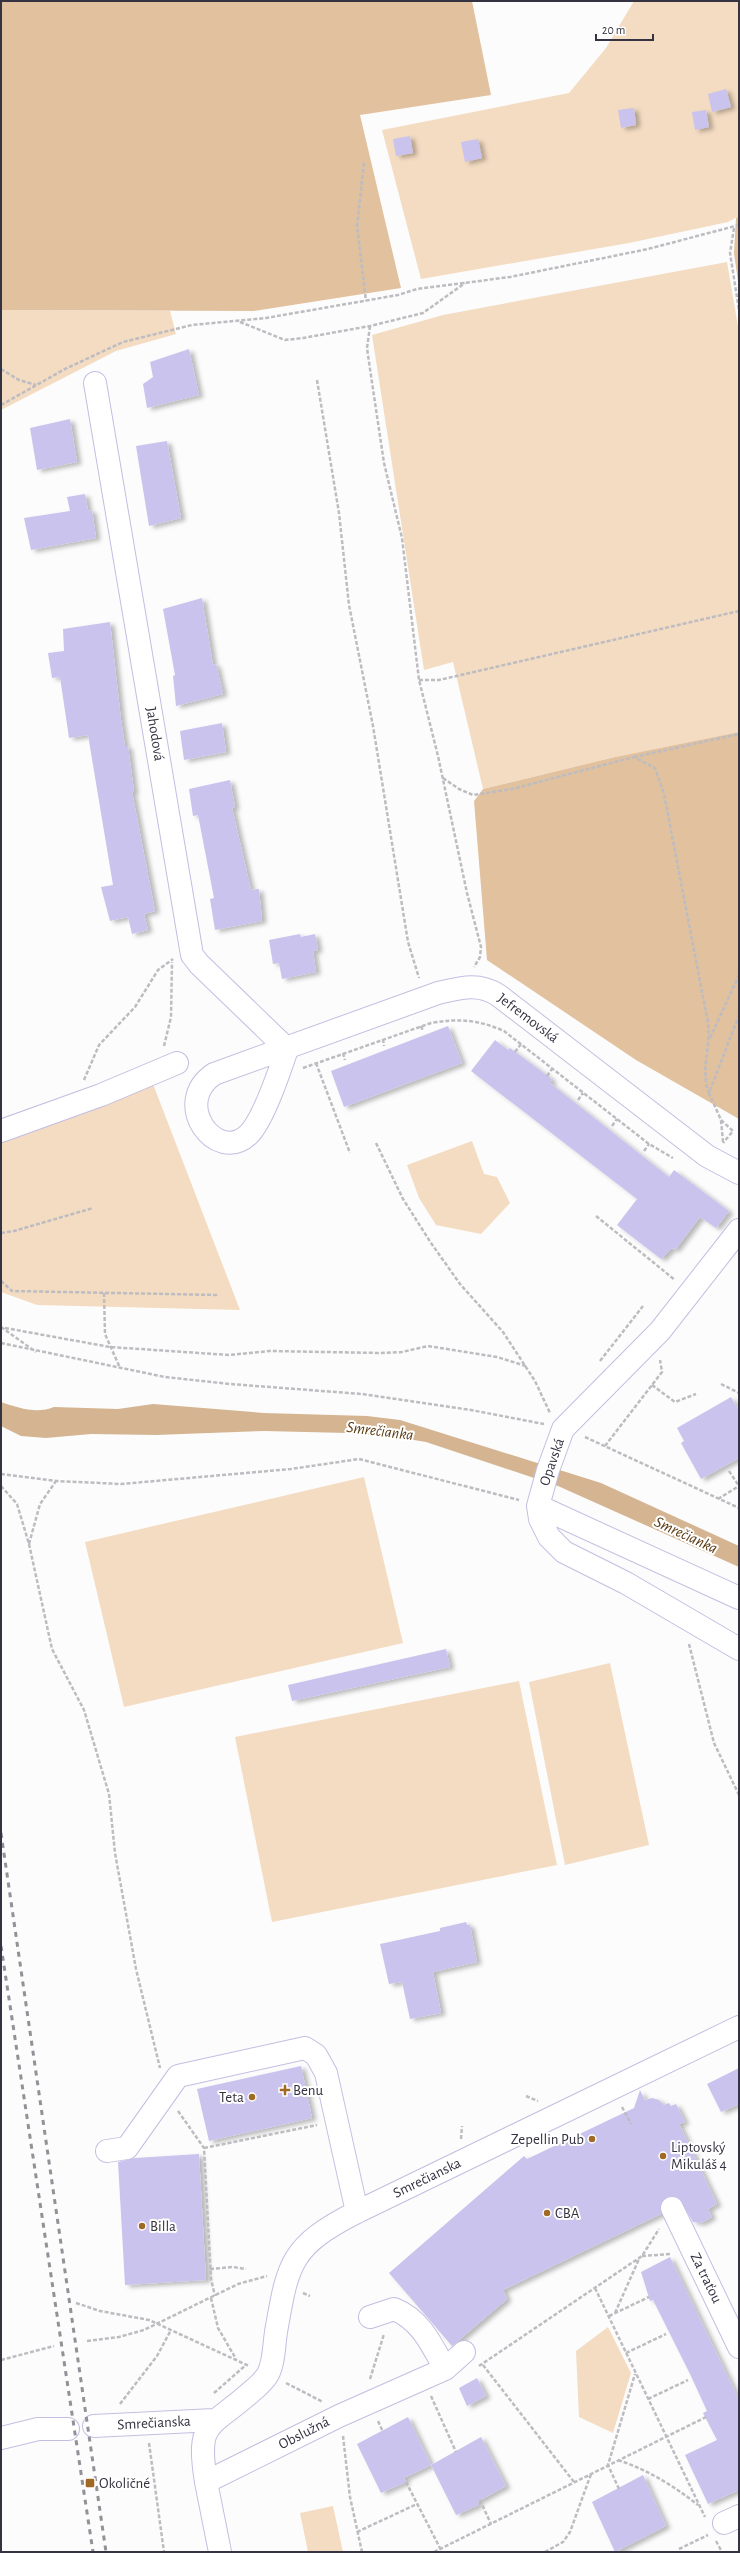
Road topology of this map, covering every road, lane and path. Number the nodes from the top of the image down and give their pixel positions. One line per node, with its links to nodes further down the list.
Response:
1 (364, 163): 5 (path)
2 (739, 225): 3 (path)
3 (734, 227): 4 (path); 6 (path)
4 (465, 282): 5 (path); 8 (path)
5 (366, 301): 7 (path)
6 (739, 310)
7 (239, 321): 8 (path); 12 (path)
8 (370, 326): 15 (path)
9 (1, 369): 12 (path)
10 (317, 380): 23 (path)
11 (95, 383): 19 (street, Jahodová)
12 (37, 385): 13 (path)
13 (1, 405)
14 (739, 611): 15 (path)
15 (419, 680): 18 (path)
16 (739, 734): 17 (path)
17 (634, 757): 18 (path); 27 (path)
18 (443, 777): 22 (path)
19 (191, 949): 20 (path); 31 (street, Jahodová)
20 (172, 960): 34 (path); 43 (path)
21 (739, 975): 27 (path)
22 (471, 986): 23 (street, Jefremovská); 55 (street, Jefremovská)
23 (425, 998): 31 (street, Jefremovská)
24 (739, 1015): 41 (path)
25 (421, 1026): 26 (path); 28 (path); 29 (path)
26 (423, 1031)
27 (710, 1038): 41 (path)
28 (382, 1039): 30 (path); 33 (path)
29 (520, 1044): 32 (path); 37 (path)
30 (384, 1046)
31 (287, 1049): 39 (street, Jefremovská); 39 (street, Jefremovská)
32 (515, 1052)
33 (343, 1053): 35 (path); 36 (path)
34 (170, 1056): 43 (street)
35 (345, 1060)
36 (316, 1063): 39 (path); 53 (path)
37 (552, 1069): 38 (path); 40 (path)
38 (547, 1076)
39 (278, 1077)
40 (583, 1093): 42 (path); 44 (path)
41 (709, 1093): 45 (path)
42 (578, 1100)
43 (68, 1106): 47 (street)
44 (617, 1119): 46 (path); 50 (path)
45 (720, 1120): 49 (path); 49 (path)
46 (612, 1126)
47 (1, 1131)
48 (376, 1143): 70 (path)
49 (723, 1143): 51 (path)
50 (649, 1144): 52 (path); 54 (path)
51 (726, 1149)
52 (644, 1151)
53 (350, 1153)
54 (677, 1160)
55 (739, 1173)
56 (93, 1208): 59 (path)
57 (596, 1216): 61 (path)
58 (739, 1230): 61 (street, Opavská)
59 (1, 1233)
60 (1, 1281): 62 (path)
61 (690, 1292): 76 (street, Opavská)
62 (104, 1293): 63 (path); 67 (path)
63 (218, 1295)
64 (1, 1327): 65 (path)
65 (5, 1328): 67 (path); 68 (path)
66 (1, 1343): 68 (path)
67 (110, 1347): 70 (path); 71 (path)
68 (37, 1352): 71 (path)
69 (665, 1355): 73 (path)
70 (526, 1366): 76 (path)
71 (120, 1368): 76 (path)
72 (721, 1384): 74 (path)
73 (652, 1385): 75 (path); 77 (path)
74 (739, 1393)
75 (696, 1394)
76 (558, 1431): 77 (path); 84 (street, Opavská)
77 (605, 1446): 83 (path)
78 (729, 1471): 82 (path)
79 (1, 1474): 80 (path)
80 (56, 1481): 84 (path); 86 (path)
81 (1, 1486): 86 (path)
82 (739, 1486): 83 (path)
83 (717, 1499): 85 (path)
84 (538, 1506): 87 (street); 88 (street, Opavská)
85 (739, 1508)
86 (29, 1544): 92 (path)
87 (739, 1598)
88 (682, 1616): 89 (street, Opavská); 90 (path)
89 (739, 1649)
90 (739, 1795)
91 (739, 2028): 98 (street, Smrečianska)
92 (161, 2072)
93 (178, 2112): 95 (path)
94 (336, 2122): 95 (path); 96 (street); 98 (street)
95 (204, 2148): 101 (path)
96 (107, 2151)
97 (672, 2208): 99 (path); 116 (street, Za traťou)
98 (357, 2212): 100 (street, Smrečianska)
99 (639, 2257): 103 (path); 108 (path)
100 (291, 2265): 104 (path); 123 (street, Smrečianska)
101 (210, 2268): 102 (path); 104 (path)
102 (246, 2270)
103 (595, 2288): 109 (path); 142 (path)
104 (215, 2296): 106 (path)
105 (649, 2297): 108 (path)
106 (211, 2298): 111 (path); 120 (path)
107 (76, 2303): 111 (path)
108 (615, 2313): 109 (path)
109 (609, 2316): 118 (path)
110 (378, 2322): 121 (street); 127 (path)
111 (158, 2325): 112 (path); 114 (path)
112 (171, 2330): 120 (path); 132 (path)
113 (666, 2334): 118 (path)
114 (87, 2341)
115 (54, 2346): 119 (path)
116 (739, 2347)
117 (464, 2352): 121 (street, Obslužná)
118 (626, 2353): 122 (path)
119 (1, 2359)
120 (236, 2360): 123 (path)
121 (445, 2368): 124 (street, Obslužná)
122 (635, 2373): 126 (path); 138 (path)
123 (268, 2374): 128 (path); 130 (street, Smrečianska)
124 (423, 2378): 127 (street, Obslužná); 136 (path)
125 (688, 2380): 126 (path)
126 (648, 2399): 134 (path)
127 (370, 2402): 128 (street, Obslužná)
128 (342, 2414): 140 (street, Obslužná); 149 (path)
129 (706, 2417): 134 (path)
130 (214, 2420): 131 (street, Smrečianska); 140 (street, Smrečianska)
131 (147, 2425): 132 (street, Smrečianska); 152 (path)
132 (100, 2426)
133 (68, 2429): 135 (street)
134 (666, 2436): 137 (path); 146 (path)
135 (1, 2438)
136 (456, 2452)
137 (618, 2460): 138 (path); 146 (path)
138 (608, 2466): 139 (path); 143 (path)
139 (591, 2474): 142 (path); 156 (path)
140 (206, 2482): 153 (street)
141 (406, 2482): 145 (path)
142 (574, 2482): 147 (path)
143 (619, 2489)
144 (480, 2500): 147 (path)
145 (417, 2504): 149 (path); 151 (path)
146 (699, 2505): 148 (path)
147 (491, 2524): 151 (path)
148 (725, 2524): 150 (path)
149 (357, 2532): 154 (path)
150 (679, 2549)
151 (441, 2550): 155 (path)
152 (164, 2552)
153 (220, 2552)
154 (362, 2552)
155 (434, 2552)
156 (545, 2552)

